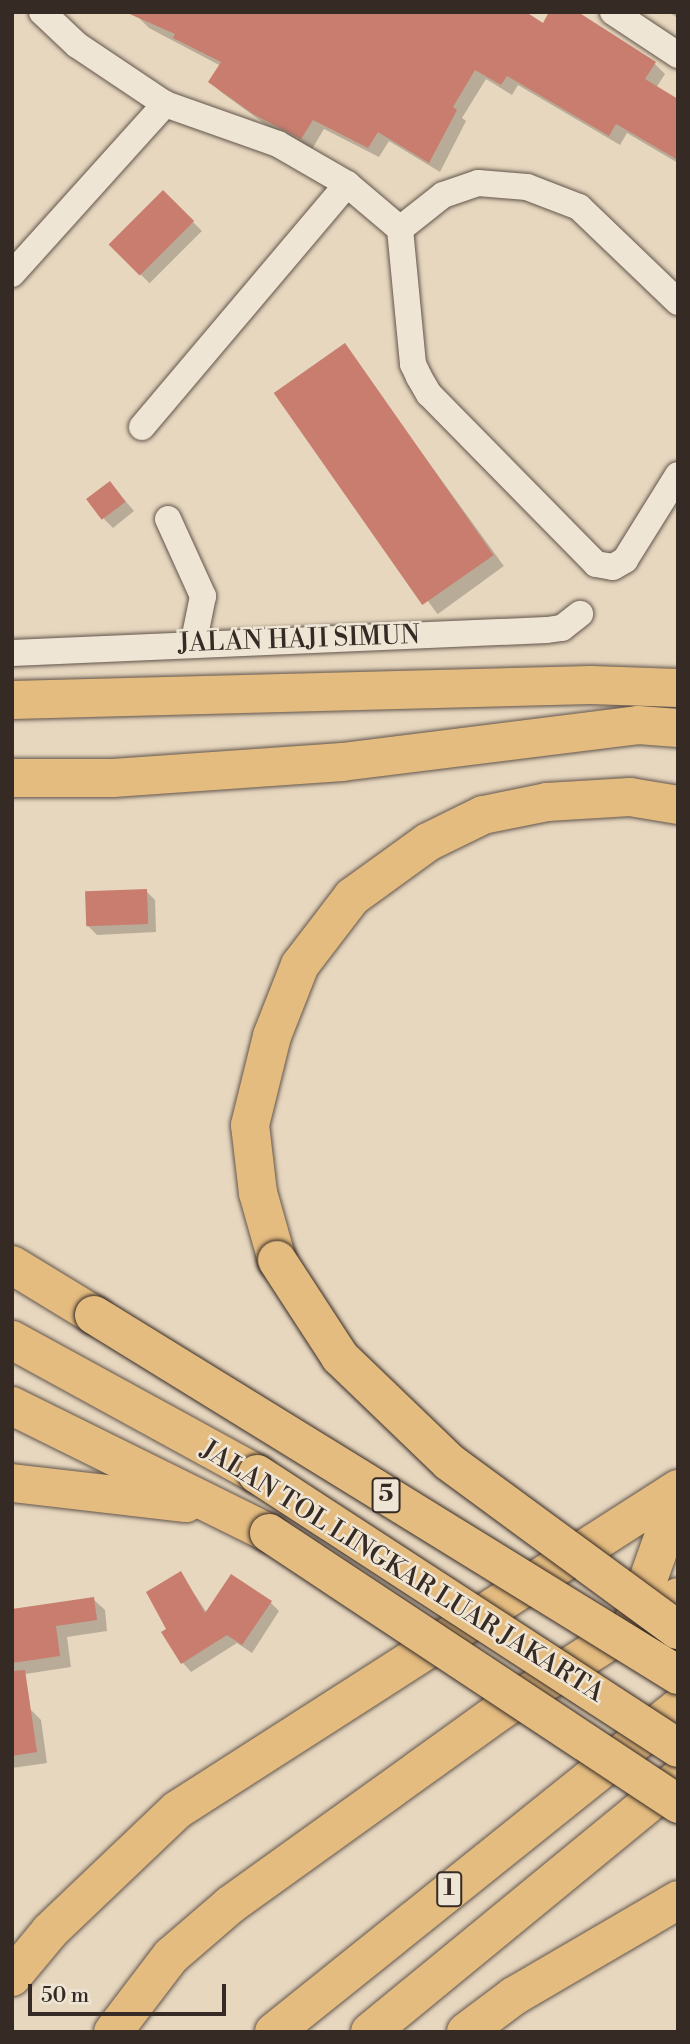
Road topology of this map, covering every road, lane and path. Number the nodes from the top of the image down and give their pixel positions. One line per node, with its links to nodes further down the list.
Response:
1 (42, 12): 5 (street)
2 (56, 12): 6 (street)
3 (613, 12): 4 (street)
4 (678, 55)
5 (164, 104): 7 (street); 9 (street)
6 (193, 104)
7 (347, 184): 8 (street); 11 (street)
8 (400, 229): 10 (street); 12 (street)
9 (12, 274)
10 (678, 302)
11 (142, 426)
12 (678, 475)
13 (168, 519): 15 (street)
14 (580, 614): 15 (street, JALAN HAJI SIMUN)
15 (193, 645): 16 (street, JALAN HAJI SIMUN)
16 (12, 653)
17 (678, 688): 18 (highway)
18 (12, 701)
19 (678, 728): 20 (highway)
20 (12, 778)
21 (678, 805): 31 (highway, bridge)
22 (12, 1265): 32 (highway, 5, bridge)
23 (12, 1340): 34 (highway, JALAN TOL LINGKAR LUAR JAKARTA / 5, bridge)
24 (12, 1406): 28 (highway)
25 (12, 1483): 28 (highway)
26 (678, 1489): 38 (highway)
27 (678, 1495): 30 (highway)
28 (212, 1506): 36 (highway, bridge)
29 (678, 1597): 30 (highway)
30 (632, 1625): 39 (highway)
31 (678, 1630)
32 (678, 1675)
33 (678, 1708): 40 (highway, 1)
34 (678, 1748)
35 (678, 1779): 41 (highway, 1)
36 (678, 1804)
37 (678, 1900): 42 (highway)
38 (12, 1977)
39 (113, 2032)
40 (274, 2032)
41 (370, 2032)
42 (466, 2032)

